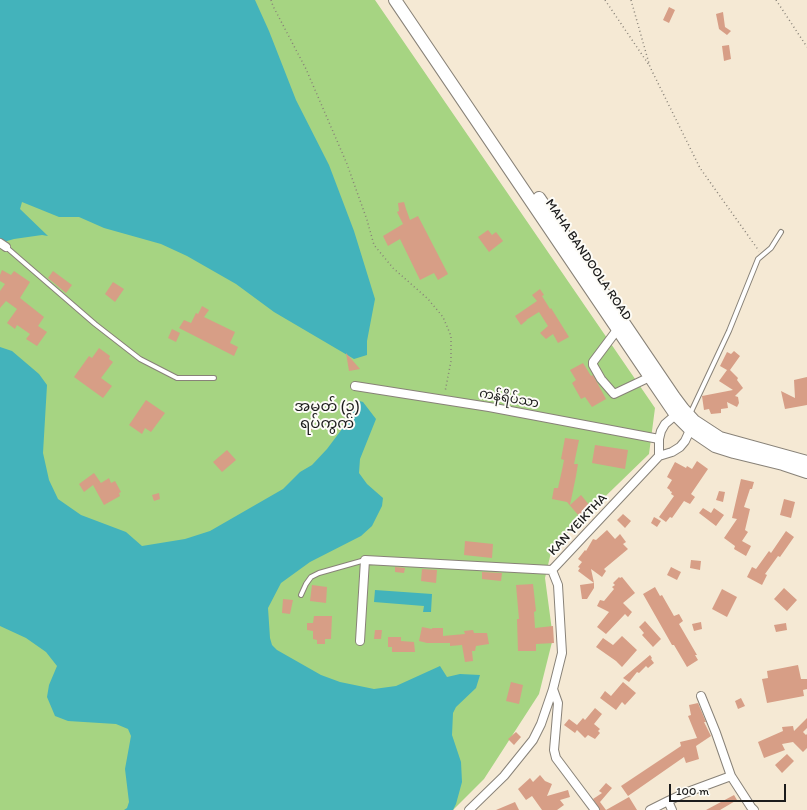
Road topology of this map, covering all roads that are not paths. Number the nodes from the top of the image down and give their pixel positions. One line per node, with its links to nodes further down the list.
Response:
1 (395, 0): 5 (main road, MAHA BANDOOLA ROAD)
2 (405, 0): 9 (main road, MAHA BANDOOLA ROAD)
3 (781, 232): 9 (lane)
4 (3, 245): 7 (lane)
5 (618, 330): 6 (main road, MAHA BANDOOLA ROAD); 6 (street)
6 (650, 377): 9 (main road, MAHA BANDOOLA ROAD)
7 (214, 378)
8 (355, 386): 10 (street, ကန်ရိပ်သာ)
9 (686, 419): 10 (street); 11 (street); 12 (main road, MAHA BANDOOLA ROAD); 13 (main road, MAHA BANDOOLA ROAD)
10 (659, 439): 11 (street)
11 (659, 456): 15 (street, KAN YEIKTHA)
12 (807, 462)
13 (807, 472)
14 (365, 560): 15 (street); 16 (lane); 17 (street)
15 (552, 570): 18 (street, KAN YEIKTHA)
16 (301, 595)
17 (360, 641)
18 (553, 689): 20 (street, KAN YEIKTHA); 21 (street)
19 (701, 696): 22 (street)
20 (541, 724): 21 (street); 24 (street, KAN YEIKTHA)
21 (556, 728): 25 (street)
22 (731, 776): 23 (street); 28 (street)
23 (668, 801): 26 (street); 27 (street)
24 (469, 810)
25 (595, 810)
26 (650, 810)
27 (672, 810)
28 (754, 810)

